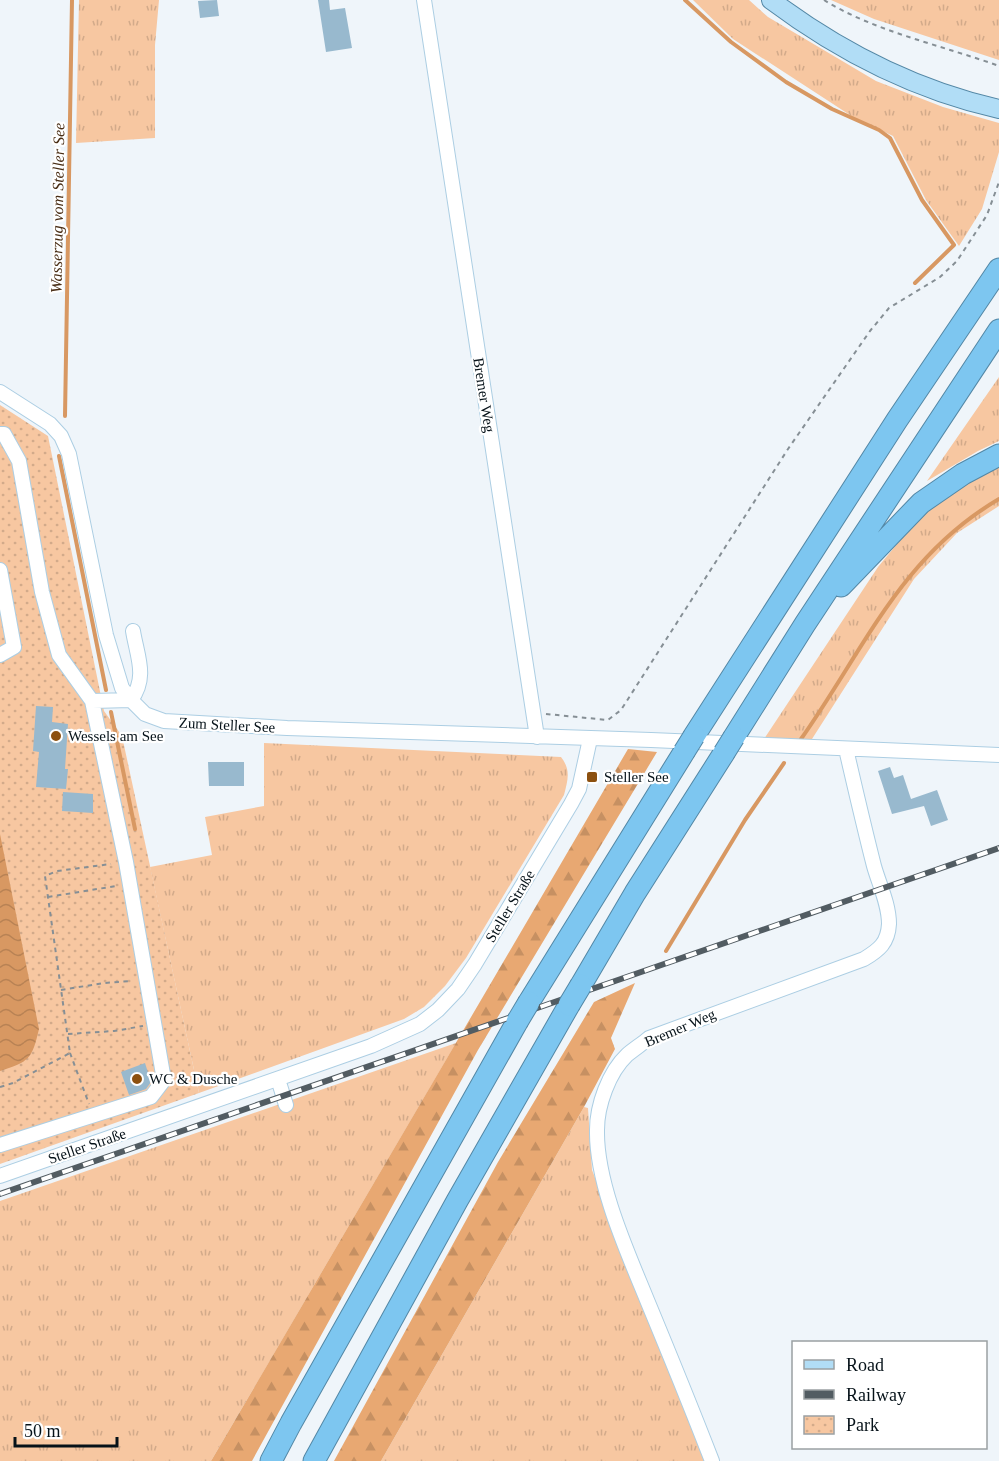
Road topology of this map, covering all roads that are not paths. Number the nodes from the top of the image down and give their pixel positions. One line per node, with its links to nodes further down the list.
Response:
1 (424, 0): 15 (street, Bremer Weg)
2 (771, 0): 3 (main road)
3 (999, 110)
4 (997, 269): 23 (highway, bridge)
5 (999, 330): 10 (highway)
6 (0, 392): 13 (street, Zum Steller See)
7 (0, 434): 14 (street)
8 (999, 455): 10 (highway)
9 (0, 570): 12 (street)
10 (805, 624): 24 (highway, bridge)
11 (133, 631): 13 (street)
12 (0, 655)
13 (131, 700): 14 (street); 15 (street, Zum Steller See)
14 (92, 701): 21 (street)
15 (537, 737): 16 (street)
16 (590, 739): 17 (street); 19 (street, Steller Straße)
17 (846, 749): 18 (street); 25 (street, Bremer Weg)
18 (999, 754)
19 (278, 1079): 20 (street); 22 (street, Steller Straße)
20 (286, 1105)
21 (0, 1145)
22 (0, 1176)
23 (271, 1461)
24 (314, 1461)
25 (712, 1461)

